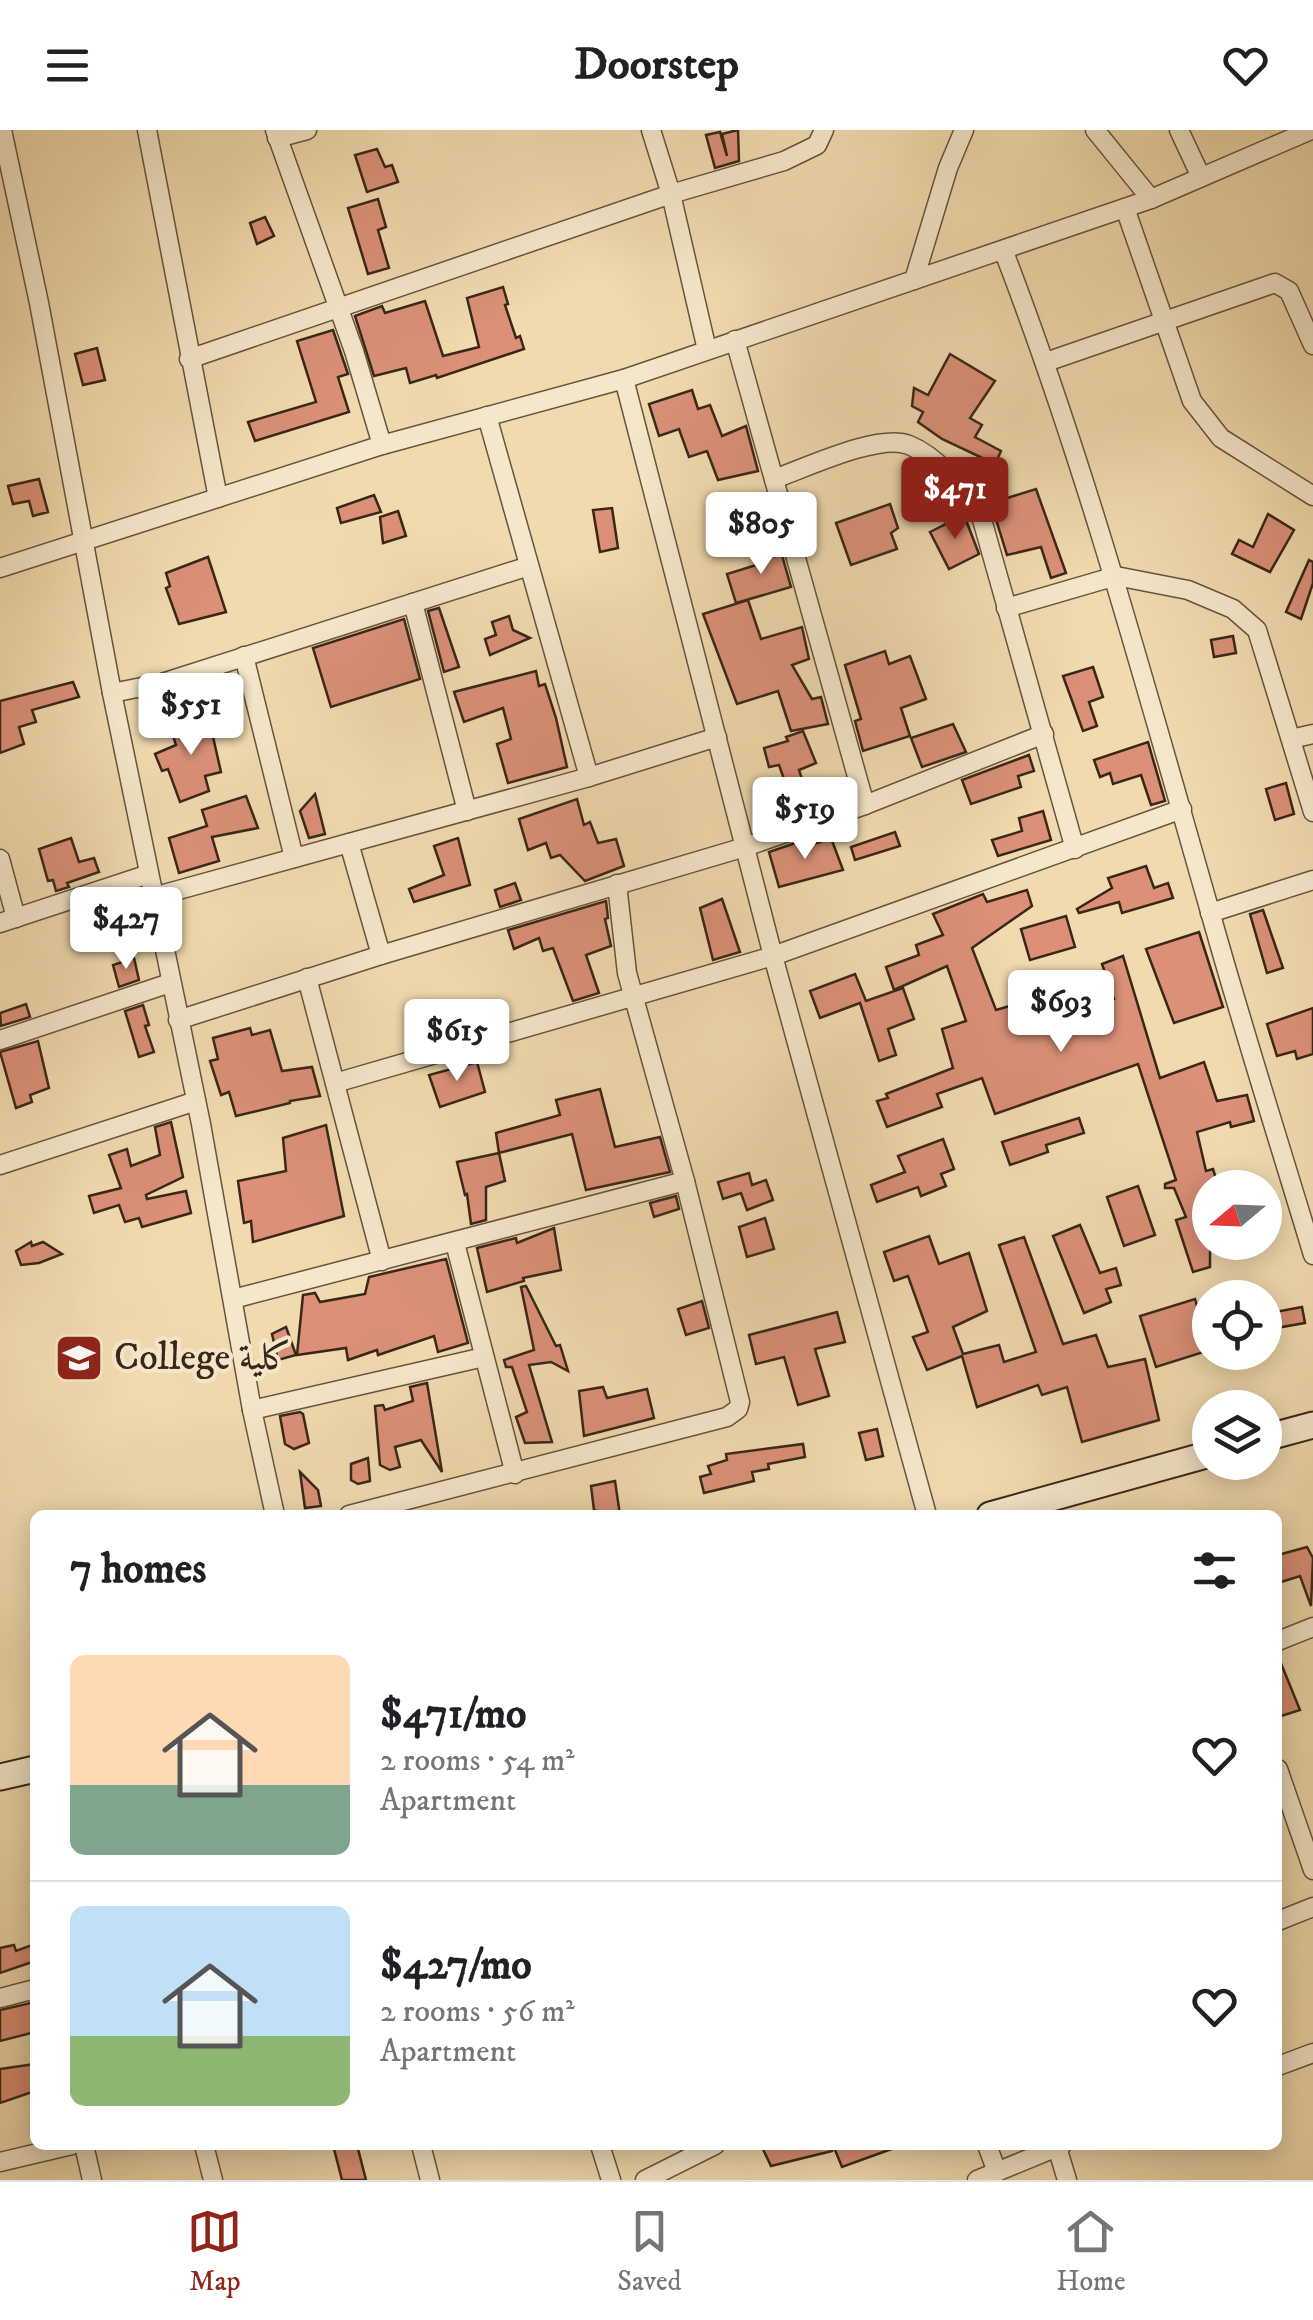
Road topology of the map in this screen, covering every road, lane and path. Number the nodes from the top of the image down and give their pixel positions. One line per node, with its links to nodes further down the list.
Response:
1 (2, 130): 30 (street)
2 (147, 130): 22 (street)
3 (307, 130): 10 (street)
4 (651, 130): 12 (street)
5 (824, 130): 12 (street)
6 (964, 130): 16 (street)
7 (1095, 130): 13 (street)
8 (1180, 130): 11 (street)
9 (1311, 130): 11 (street)
10 (276, 134): 17 (street)
11 (1201, 178): 13 (street)
12 (670, 194): 17 (street); 21 (street)
13 (1150, 199): 14 (street)
14 (1125, 208): 15 (street); 18 (street)
15 (1004, 252): 16 (street); 23 (street)
16 (914, 280): 19 (street)
17 (337, 308): 22 (street); 26 (street)
18 (1164, 323): 20 (street); 23 (street); 28 (street)
19 (735, 340): 21 (street); 27 (street)
20 (1313, 344)
21 (708, 350): 24 (street)
22 (189, 359): 29 (street)
23 (1046, 362): 33 (street)
24 (624, 379): 25 (street); 40 (street)
25 (487, 416): 26 (street); 31 (street)
26 (382, 444): 29 (street)
27 (774, 479): 35 (street); 43 (street)
28 (1313, 496)
29 (218, 498): 30 (street)
30 (83, 540): 32 (street); 37 (street)
31 (529, 566): 34 (street); 42 (street)
32 (0, 568)
33 (1116, 576): 35 (street); 41 (street); 44 (street)
34 (413, 603): 36 (street); 45 (street)
35 (1006, 608): 38 (street)
36 (244, 656): 37 (street); 51 (street)
37 (112, 693): 52 (street)
38 (1044, 734): 43 (street); 49 (street)
39 (1313, 734): 41 (street)
40 (717, 737): 42 (street); 48 (street)
41 (1290, 740): 46 (street)
42 (588, 777): 45 (street)
43 (866, 804): 48 (street)
44 (1182, 809): 49 (street); 56 (street)
45 (467, 811): 47 (street)
46 (1313, 812)
47 (349, 844): 51 (street); 58 (street)
48 (745, 847): 54 (street); 59 (street)
49 (1074, 849): 59 (street)
50 (0, 858): 57 (street)
51 (294, 858): 55 (street)
52 (148, 874): 55 (street); 57 (street)
53 (1313, 880): 56 (street)
54 (617, 884): 58 (street); 62 (street)
55 (153, 898): 61 (street)
56 (1210, 913): 70 (street)
57 (8, 921)
58 (381, 955): 60 (street)
59 (772, 956): 62 (street); 82 (street)
60 (308, 978): 63 (street); 65 (street)
61 (170, 983): 63 (street); 64 (street)
62 (634, 999): 65 (street); 68 (street)
63 (178, 1020): 66 (street)
64 (0, 1040)
65 (335, 1083): 71 (street)
66 (196, 1101): 67 (street); 72 (street)
67 (0, 1165)
68 (685, 1180): 69 (street); 78 (street)
69 (454, 1243): 71 (street); 73 (street)
70 (1313, 1255)
71 (382, 1262): 72 (street)
72 (233, 1299): 74 (street)
73 (484, 1357): 74 (street); 78 (street)
74 (252, 1410): 80 (street)
75 (1313, 1425): 76 (street)
76 (1282, 1433)
77 (1192, 1460): 79 (street)
78 (515, 1474): 81 (street)
79 (1065, 1505): 83 (street)
80 (274, 1510)
81 (369, 1510)
82 (926, 1510)
83 (1028, 1510)
84 (1313, 1627): 85 (street)
85 (1282, 1639)
86 (30, 1769): 87 (street)
87 (0, 1777)
88 (1282, 1780): 89 (street)
89 (1313, 1870)
90 (1313, 1907): 91 (street)
91 (1282, 1919)
92 (30, 1990): 93 (street)
93 (0, 1998)
94 (1313, 2053): 95 (street)
95 (1282, 2065)
96 (51, 2150): 105 (street)
97 (85, 2150): 107 (street)
98 (205, 2150): 108 (street)
99 (421, 2150): 109 (street)
100 (601, 2150): 110 (street)
101 (704, 2150): 111 (street)
102 (989, 2150): 106 (street)
103 (1050, 2150): 106 (street)
104 (1061, 2150): 113 (street)
105 (0, 2162)
106 (997, 2172): 112 (street)
107 (92, 2180)
108 (214, 2180)
109 (428, 2180)
110 (610, 2180)
111 (645, 2180)
112 (978, 2180)
113 (1067, 2180)

